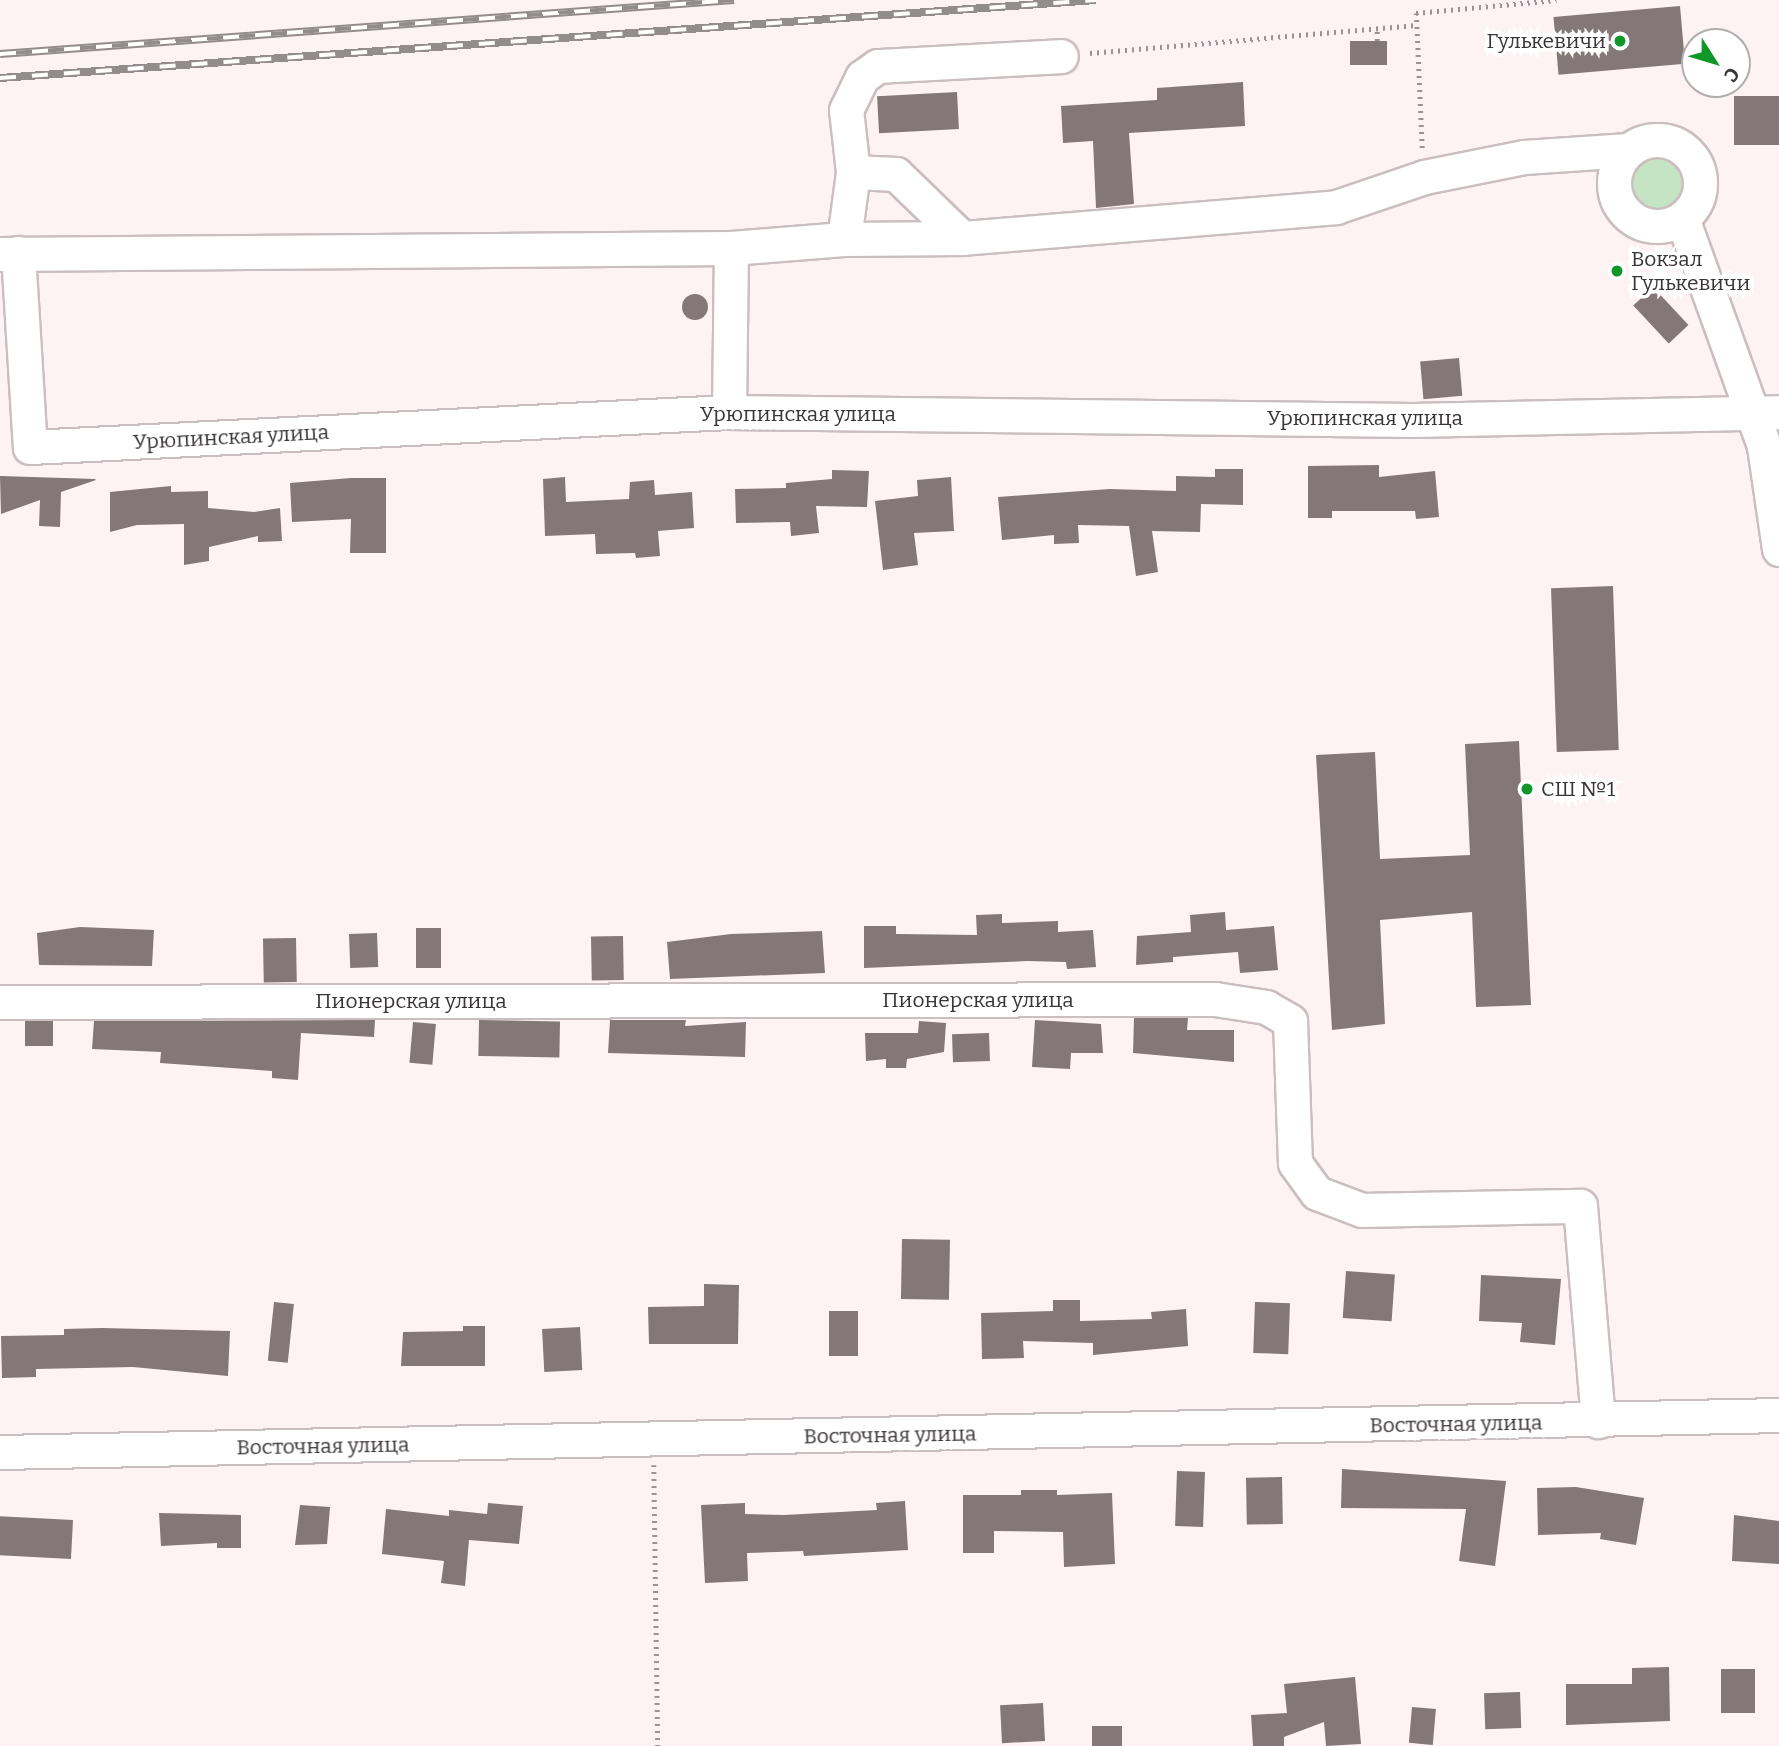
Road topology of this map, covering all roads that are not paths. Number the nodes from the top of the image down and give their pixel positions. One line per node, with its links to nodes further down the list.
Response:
1 (1061, 56): 3 (street)
2 (1628, 150): 4 (street); 4 (street); 6 (street)
3 (853, 172): 5 (street); 6 (street)
4 (1682, 218): 10 (street)
5 (844, 239): 6 (street); 7 (street)
6 (962, 239)
7 (731, 247): 8 (street); 9 (street)
8 (9, 253): 9 (street, Урюпинская улица)
9 (729, 412): 10 (street, Урюпинская улица)
10 (1765, 413): 11 (street)
11 (1779, 549)
12 (0, 1002): 14 (street, Пионерская улица)
13 (1779, 1415): 14 (street, Восточная улица)
14 (1598, 1421): 15 (street, Восточная улица)
15 (0, 1452)

